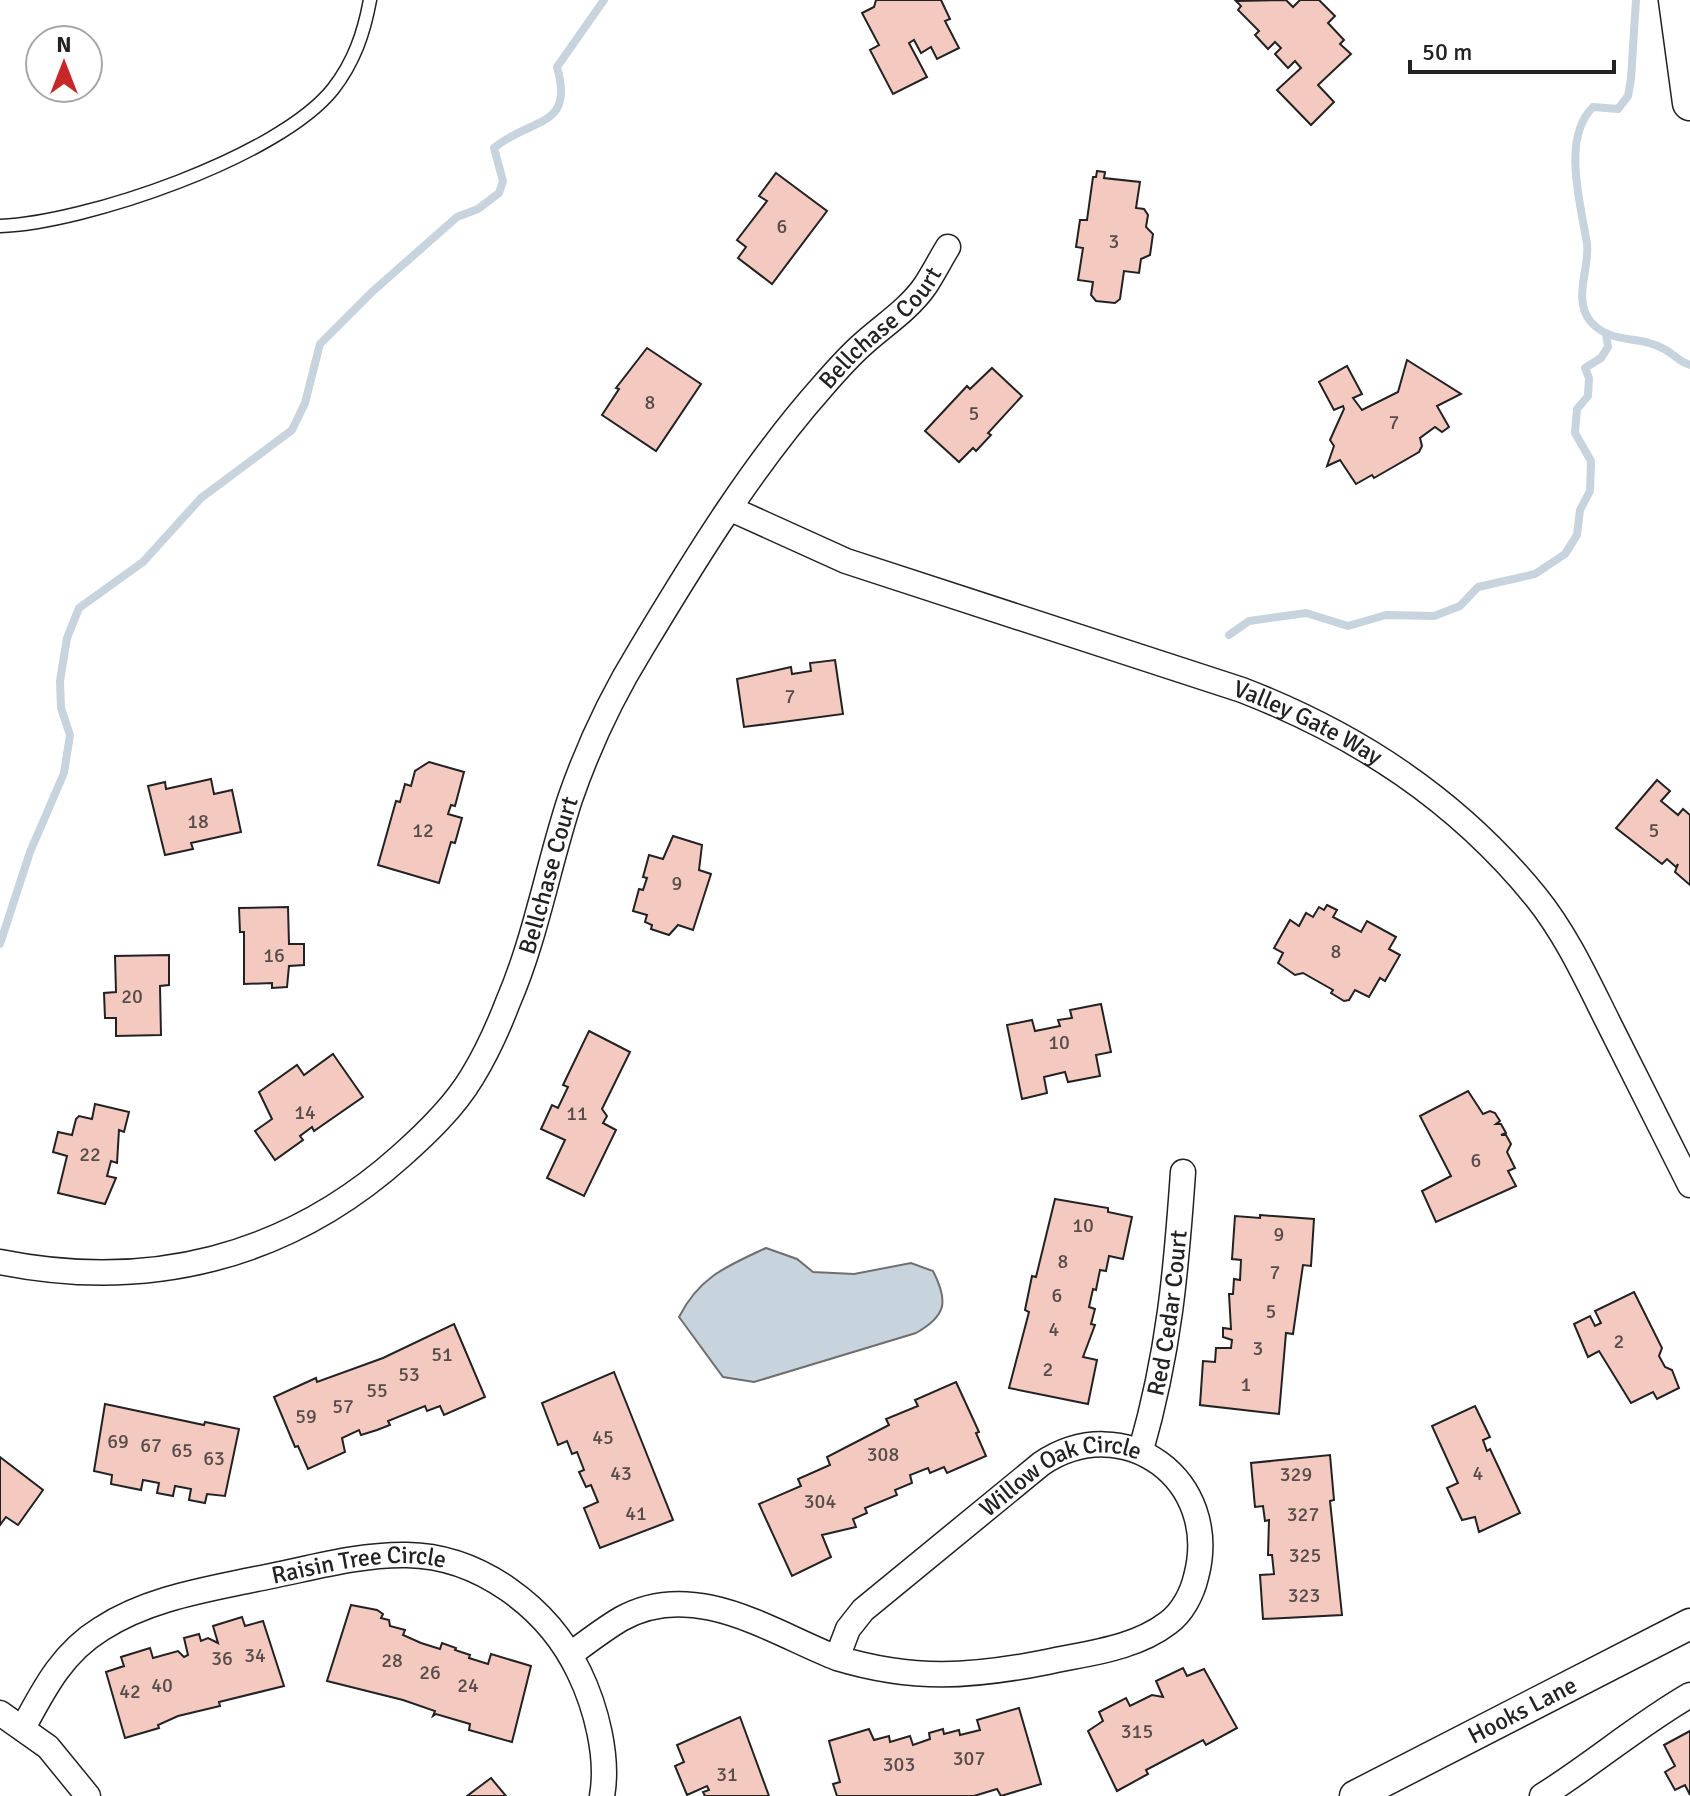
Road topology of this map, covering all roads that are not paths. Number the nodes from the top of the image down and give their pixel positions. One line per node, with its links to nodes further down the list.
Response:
1 (370, 0): 4 (lane)
2 (1681, 16): 3 (main road)
3 (1690, 103)
4 (0, 226)
5 (948, 247): 6 (street, Bellchase Court)
6 (731, 509): 8 (street, Valley Gate Way); 9 (street, Bellchase Court)
7 (1183, 1172): 10 (street, Red Cedar Court)
8 (1690, 1185)
9 (0, 1262)
10 (1141, 1450): 13 (street, Willow Oak Circle); 13 (street, Willow Oak Circle)
11 (1690, 1624): 19 (street, Hooks Lane)
12 (571, 1654): 13 (street, Willow Oak Circle); 16 (street, Raisin Tree Circle); 18 (street, Raisin Tree Circle)
13 (837, 1658)
14 (1690, 1695): 20 (street)
15 (0, 1713): 16 (street)
16 (23, 1728): 17 (street)
17 (88, 1796)
18 (602, 1796)
19 (1355, 1796)
20 (1542, 1796)

